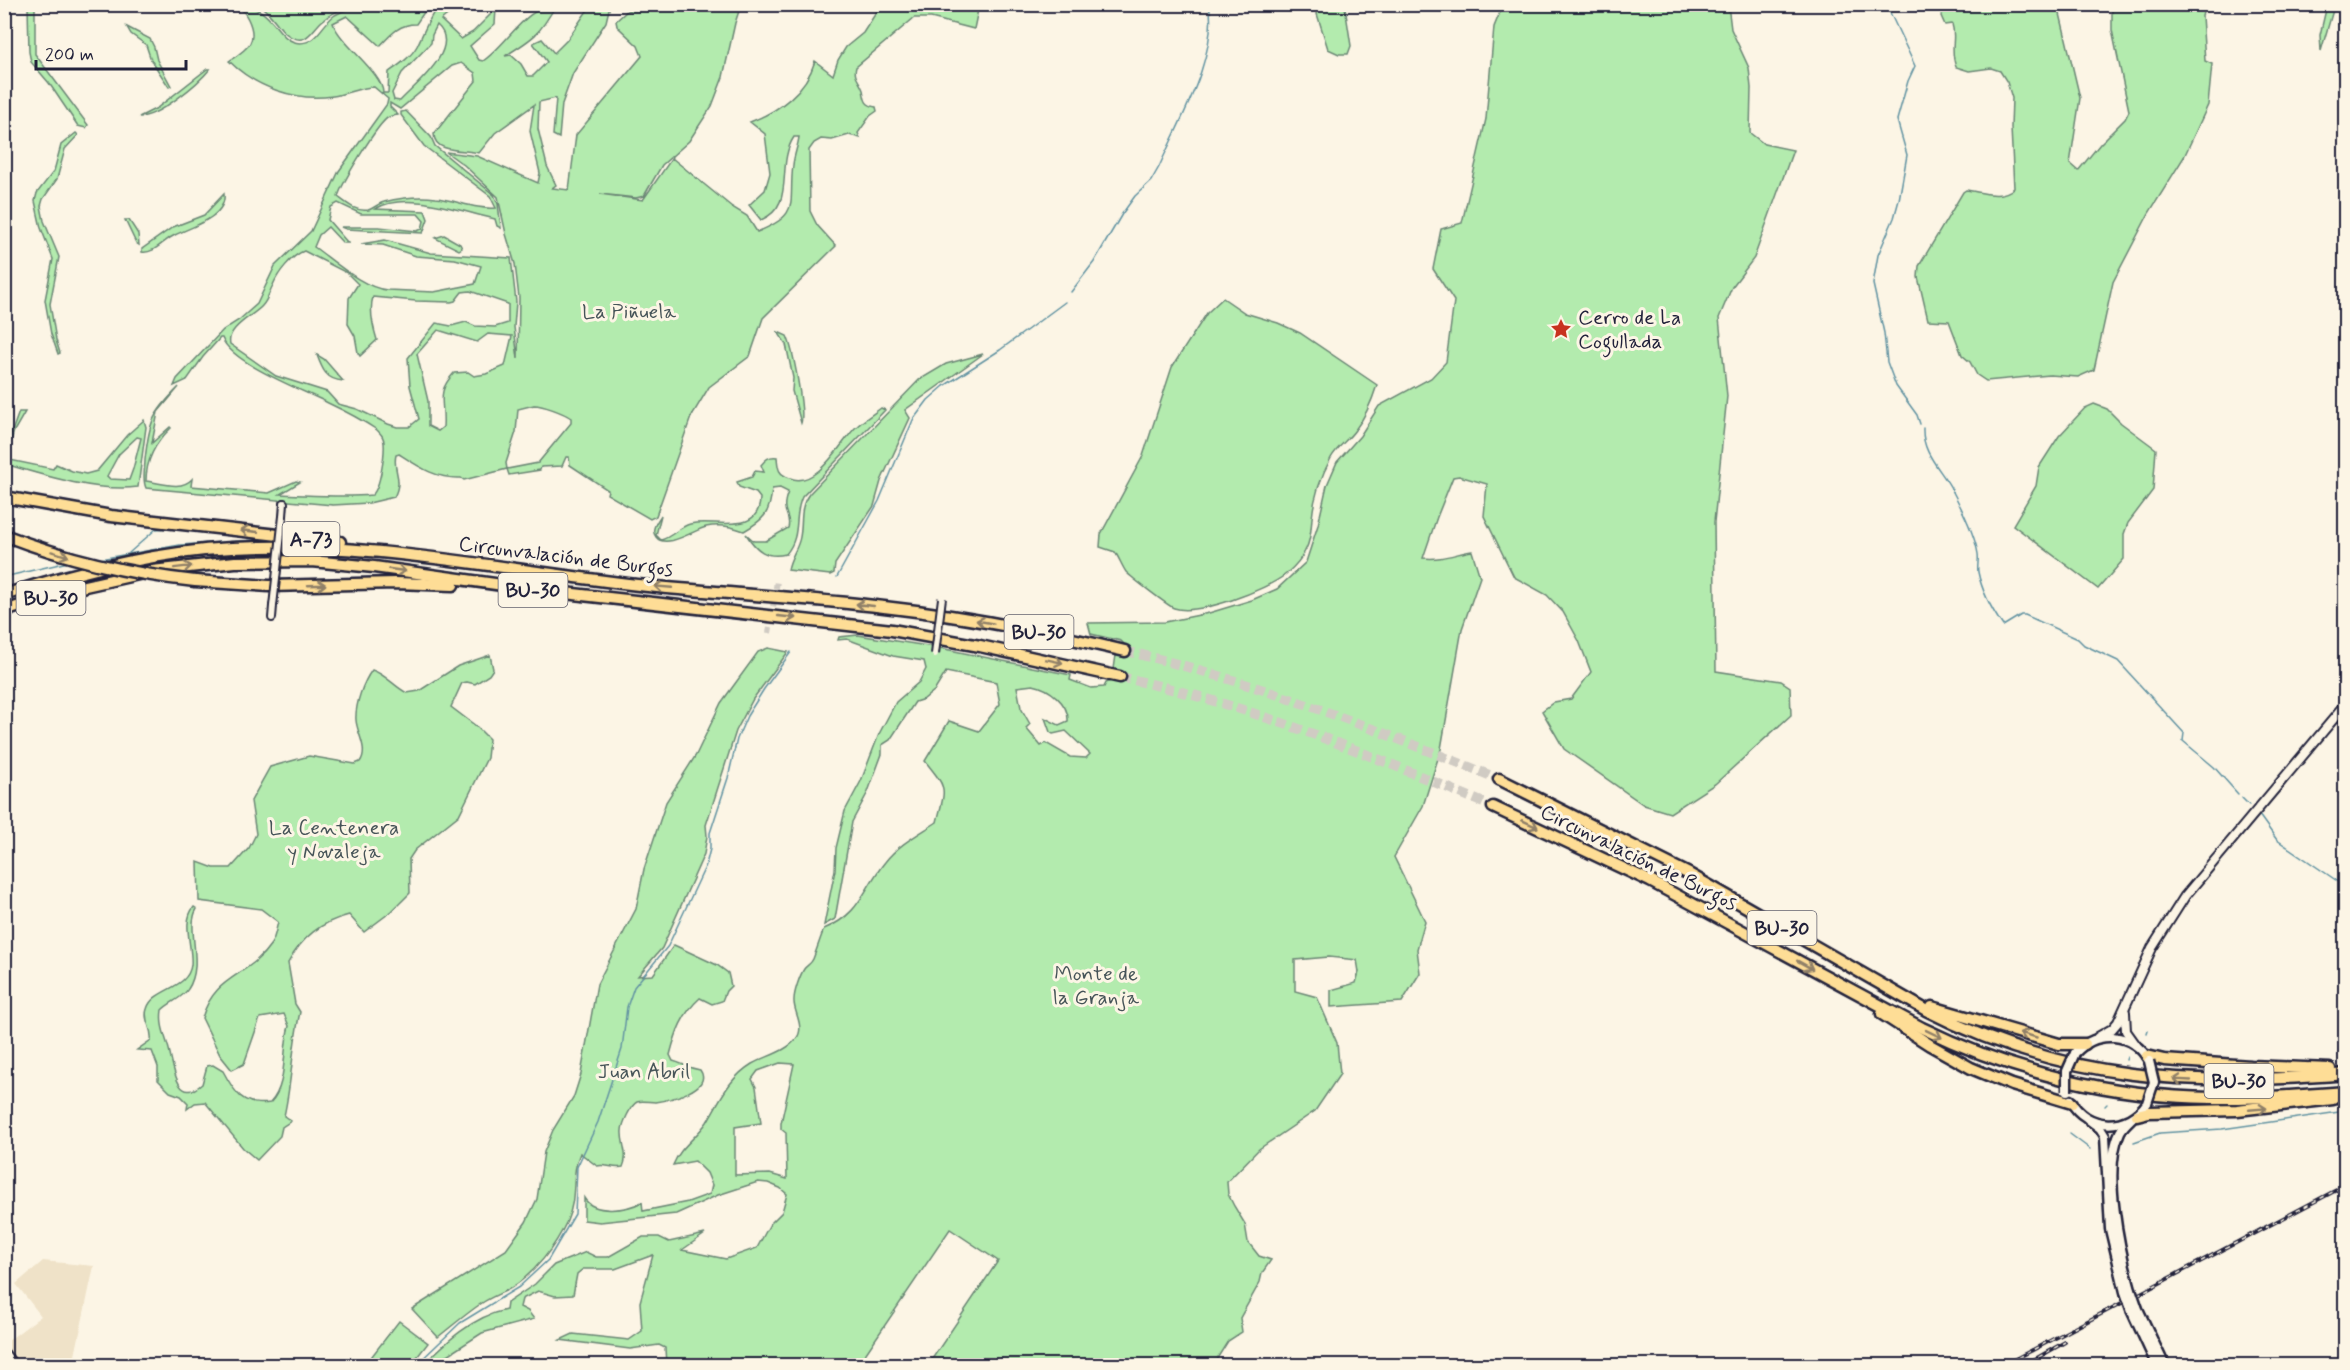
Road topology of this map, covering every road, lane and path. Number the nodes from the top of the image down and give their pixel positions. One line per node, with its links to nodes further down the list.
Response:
1 (4, 497): 4 (highway, A-73, one-way to 1)
2 (284, 503): 9 (street, bridge)
3 (4, 535): 7 (highway, A-73, one-way to 7, bridge)
4 (473, 564): 5 (highway, Circunvalación de Burgos / BU-30); 10 (highway, Circunvalación de Burgos / BU-30, one-way to 4)
5 (4, 594)
6 (942, 598): 11 (street, bridge)
7 (728, 611): 8 (highway, Circunvalación de Burgos / BU-30, one-way to 7); 12 (highway, Circunvalación de Burgos / BU-30, one-way to 12)
8 (4, 613)
9 (272, 618)
10 (1125, 651)
11 (934, 654)
12 (1120, 677)
13 (2346, 704): 18 (street)
14 (1499, 779): 16 (highway, Circunvalación de Burgos / BU-30)
15 (1493, 807): 17 (highway, Circunvalación de Burgos / BU-30, one-way to 17)
16 (1781, 928): 19 (highway, one-way to 16); 23 (highway, Circunvalación de Burgos / BU-30, one-way to 16)
17 (1827, 977): 24 (highway, Circunvalación de Burgos / BU-30, one-way to 24); 26 (highway)
18 (2125, 1011): 19 (street); 20 (street)
19 (2088, 1042): 20 (main road); 26 (main road, bridge)
20 (2137, 1046): 21 (main road)
21 (2148, 1059): 22 (highway); 27 (main road, bridge)
22 (2346, 1069)
23 (2346, 1074)
24 (2346, 1092)
25 (2346, 1097): 27 (highway, one-way to 25)
26 (2072, 1103): 28 (main road)
27 (2134, 1116): 28 (main road); 29 (main road)
28 (2088, 1119): 29 (main road)
29 (2128, 1290): 30 (main road, bridge)
30 (2135, 1310): 33 (main road); 34 (main road)
31 (4, 1353): 32 (street)
32 (14, 1365)
33 (2157, 1365)
34 (2165, 1365)

